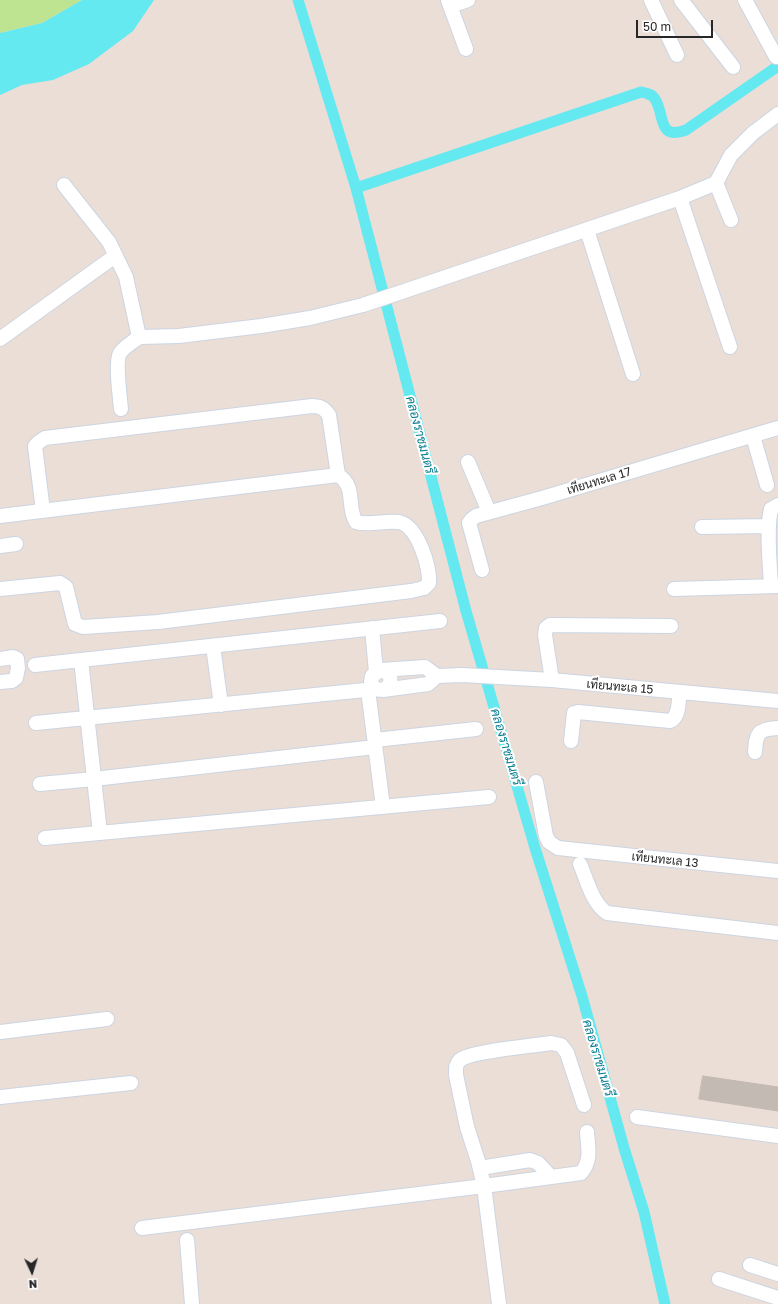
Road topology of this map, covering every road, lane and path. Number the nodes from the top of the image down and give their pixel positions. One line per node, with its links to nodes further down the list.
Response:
1 (468, 0): 5 (street)
2 (651, 0): 7 (street)
3 (681, 0): 9 (street)
4 (745, 0): 8 (street)
5 (449, 3): 6 (street)
6 (466, 49)
7 (677, 55)
8 (776, 57)
9 (733, 67)
10 (778, 114): 11 (street)
11 (716, 183): 13 (street); 14 (street)
12 (64, 185): 16 (street)
13 (680, 198): 15 (street); 19 (street)
14 (731, 220)
15 (587, 230): 17 (street); 20 (street)
16 (115, 256): 17 (street); 18 (street)
17 (139, 337): 21 (street)
18 (0, 338)
19 (730, 347)
20 (633, 374)
21 (121, 409)
22 (778, 428): 23 (street, เทียนทะเล 17)
23 (753, 436): 26 (street); 29 (street, เทียนทะเล 17)
24 (468, 462): 29 (street)
25 (338, 475): 28 (street); 28 (street); 37 (street)
26 (767, 485)
27 (778, 505): 31 (street)
28 (43, 511): 30 (street)
29 (489, 512): 35 (street, เทียนทะเล 17)
30 (0, 516)
31 (769, 526): 32 (street); 36 (street)
32 (702, 527)
33 (16, 544): 34 (street)
34 (0, 546)
35 (482, 570)
36 (775, 586): 38 (street)
37 (0, 589)
38 (674, 589)
39 (440, 621): 41 (street)
40 (671, 626): 48 (street)
41 (372, 628): 42 (street); 46 (street)
42 (213, 646): 44 (street); 53 (street)
43 (0, 659): 49 (street)
44 (82, 660): 45 (street); 54 (street)
45 (35, 665)
46 (379, 671): 47 (street); 50 (street)
47 (437, 676): 48 (street, เทียนทะเล 15); 50 (street)
48 (552, 680): 51 (street, เทียนทะเล 15)
49 (0, 682)
50 (376, 689): 53 (street); 59 (street)
51 (680, 692): 52 (street, เทียนทะเล 15); 58 (street)
52 (778, 701)
53 (221, 705): 54 (street)
54 (88, 718): 55 (street); 61 (street)
55 (36, 723)
56 (778, 728): 60 (street)
57 (476, 729): 59 (street)
58 (571, 741)
59 (375, 744): 61 (street); 65 (street)
60 (756, 752)
61 (94, 780): 63 (street); 66 (street)
62 (536, 782): 69 (street, เทียนทะเล 13)
63 (40, 784)
64 (489, 797): 65 (street)
65 (382, 807): 66 (street)
66 (100, 833): 67 (street)
67 (45, 838)
68 (580, 864): 70 (street)
69 (778, 871)
70 (778, 934)
71 (108, 1019): 72 (street)
72 (0, 1032)
73 (131, 1083): 74 (street)
74 (0, 1097)
75 (584, 1105): 79 (street)
76 (637, 1117): 78 (street)
77 (587, 1132): 80 (street)
78 (778, 1136)
79 (480, 1168): 80 (street); 81 (street)
80 (551, 1177): 81 (street)
81 (484, 1186): 82 (street); 89 (street)
82 (142, 1228)
83 (187, 1240): 88 (street)
84 (750, 1265): 85 (street)
85 (778, 1274)
86 (719, 1280): 87 (street)
87 (778, 1298)
88 (192, 1304)
89 (499, 1304)

